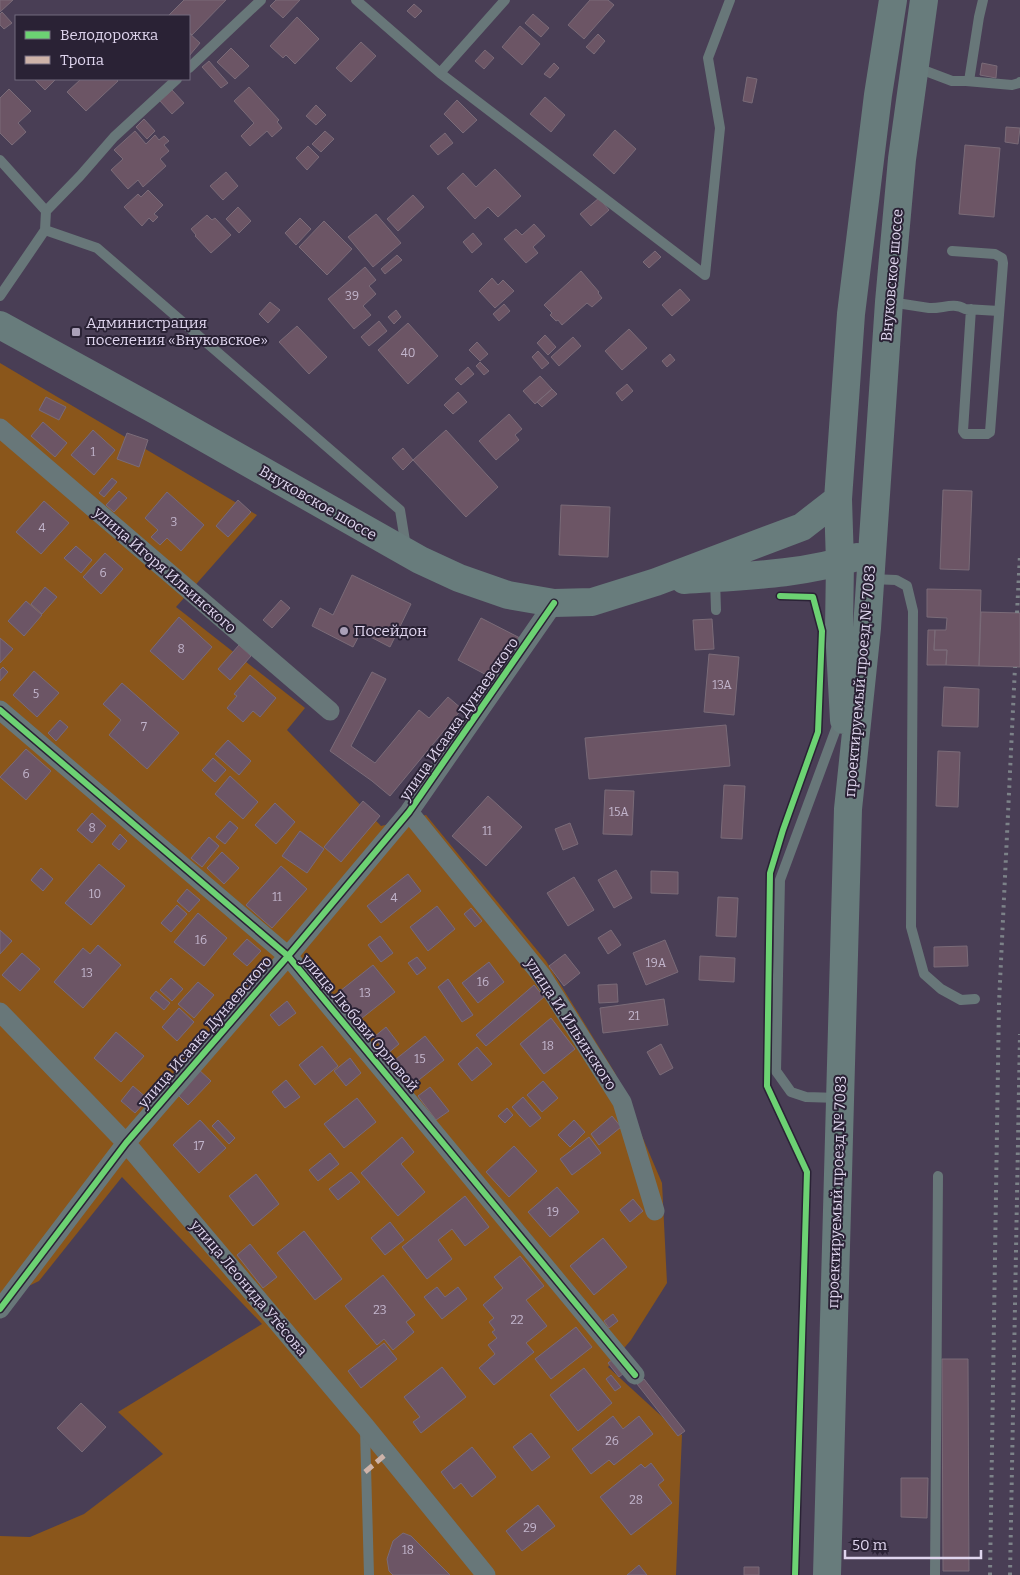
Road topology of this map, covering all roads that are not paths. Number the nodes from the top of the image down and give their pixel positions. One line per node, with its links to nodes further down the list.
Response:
1 (261, 0): 8 (lane)
2 (356, 0): 10 (lane)
3 (505, 0): 10 (lane)
4 (730, 0): 10 (lane)
5 (893, 0): 24 (main road)
6 (983, 0): 12 (lane)
7 (925, 8): 9 (main road, Внуковское шоссе)
8 (190, 67)
9 (915, 67): 12 (lane); 19 (main road, Внуковское шоссе)
10 (440, 73)
11 (176, 80): 15 (lane)
12 (968, 81): 13 (lane)
13 (1020, 82)
14 (0, 160): 15 (lane)
15 (46, 210): 16 (lane)
16 (44, 230): 18 (lane); 27 (lane)
17 (952, 251): 21 (lane)
18 (0, 296)
19 (889, 302): 20 (lane); 28 (main road, Внуковское шоссе)
20 (968, 309): 21 (lane); 21 (lane)
21 (999, 311)
22 (0, 325): 27 (main road, Внуковское шоссе)
23 (0, 428): 34 (street, улица Игоря Ильинского)
24 (838, 499): 25 (main road, Внуковское шоссе); 26 (main road)
25 (802, 527): 26 (main road); 30 (main road, Внуковское шоссе)
26 (839, 549): 28 (main road, Внуковское шоссе); 29 (main road, Внуковское шоссе); 35 (main road, проектируемый проезд № 7083)
27 (407, 553): 31 (main road, Внуковское шоссе)
28 (871, 565): 36 (main road, проектируемый проезд № 7083); 39 (lane)
29 (715, 578): 30 (main road, Внуковское шоссе); 32 (lane)
30 (656, 582): 31 (main road, Внуковское шоссе)
31 (554, 603): 37 (street, улица Исаака Дунаевского)
32 (716, 610)
33 (0, 710): 38 (street, улица Любови Орловой)
34 (330, 711)
35 (843, 711): 36 (main road, проектируемый проезд № 7083); 41 (lane)
36 (848, 810): 41 (main road, проектируемый проезд № 7083)
37 (410, 812): 38 (street, улица Исаака Дунаевского); 44 (street, улица И. Ильинского)
38 (288, 956): 42 (street, улица Исаака Дунаевского); 46 (street, улица Любови Орловой)
39 (975, 999)
40 (0, 1012): 42 (street, улица Леонида Утёсова)
41 (840, 1098): 50 (main road, проектируемый проезд № 7083)
42 (126, 1143): 45 (street, улица Исаака Дунаевского); 47 (street, улица Леонида Утёсова)
43 (938, 1176): 51 (lane)
44 (655, 1211)
45 (0, 1309)
46 (635, 1375)
47 (365, 1426): 48 (lane); 49 (street, улица Леонида Утёсова)
48 (368, 1575)
49 (486, 1575)
50 (827, 1575)
51 (934, 1575)

